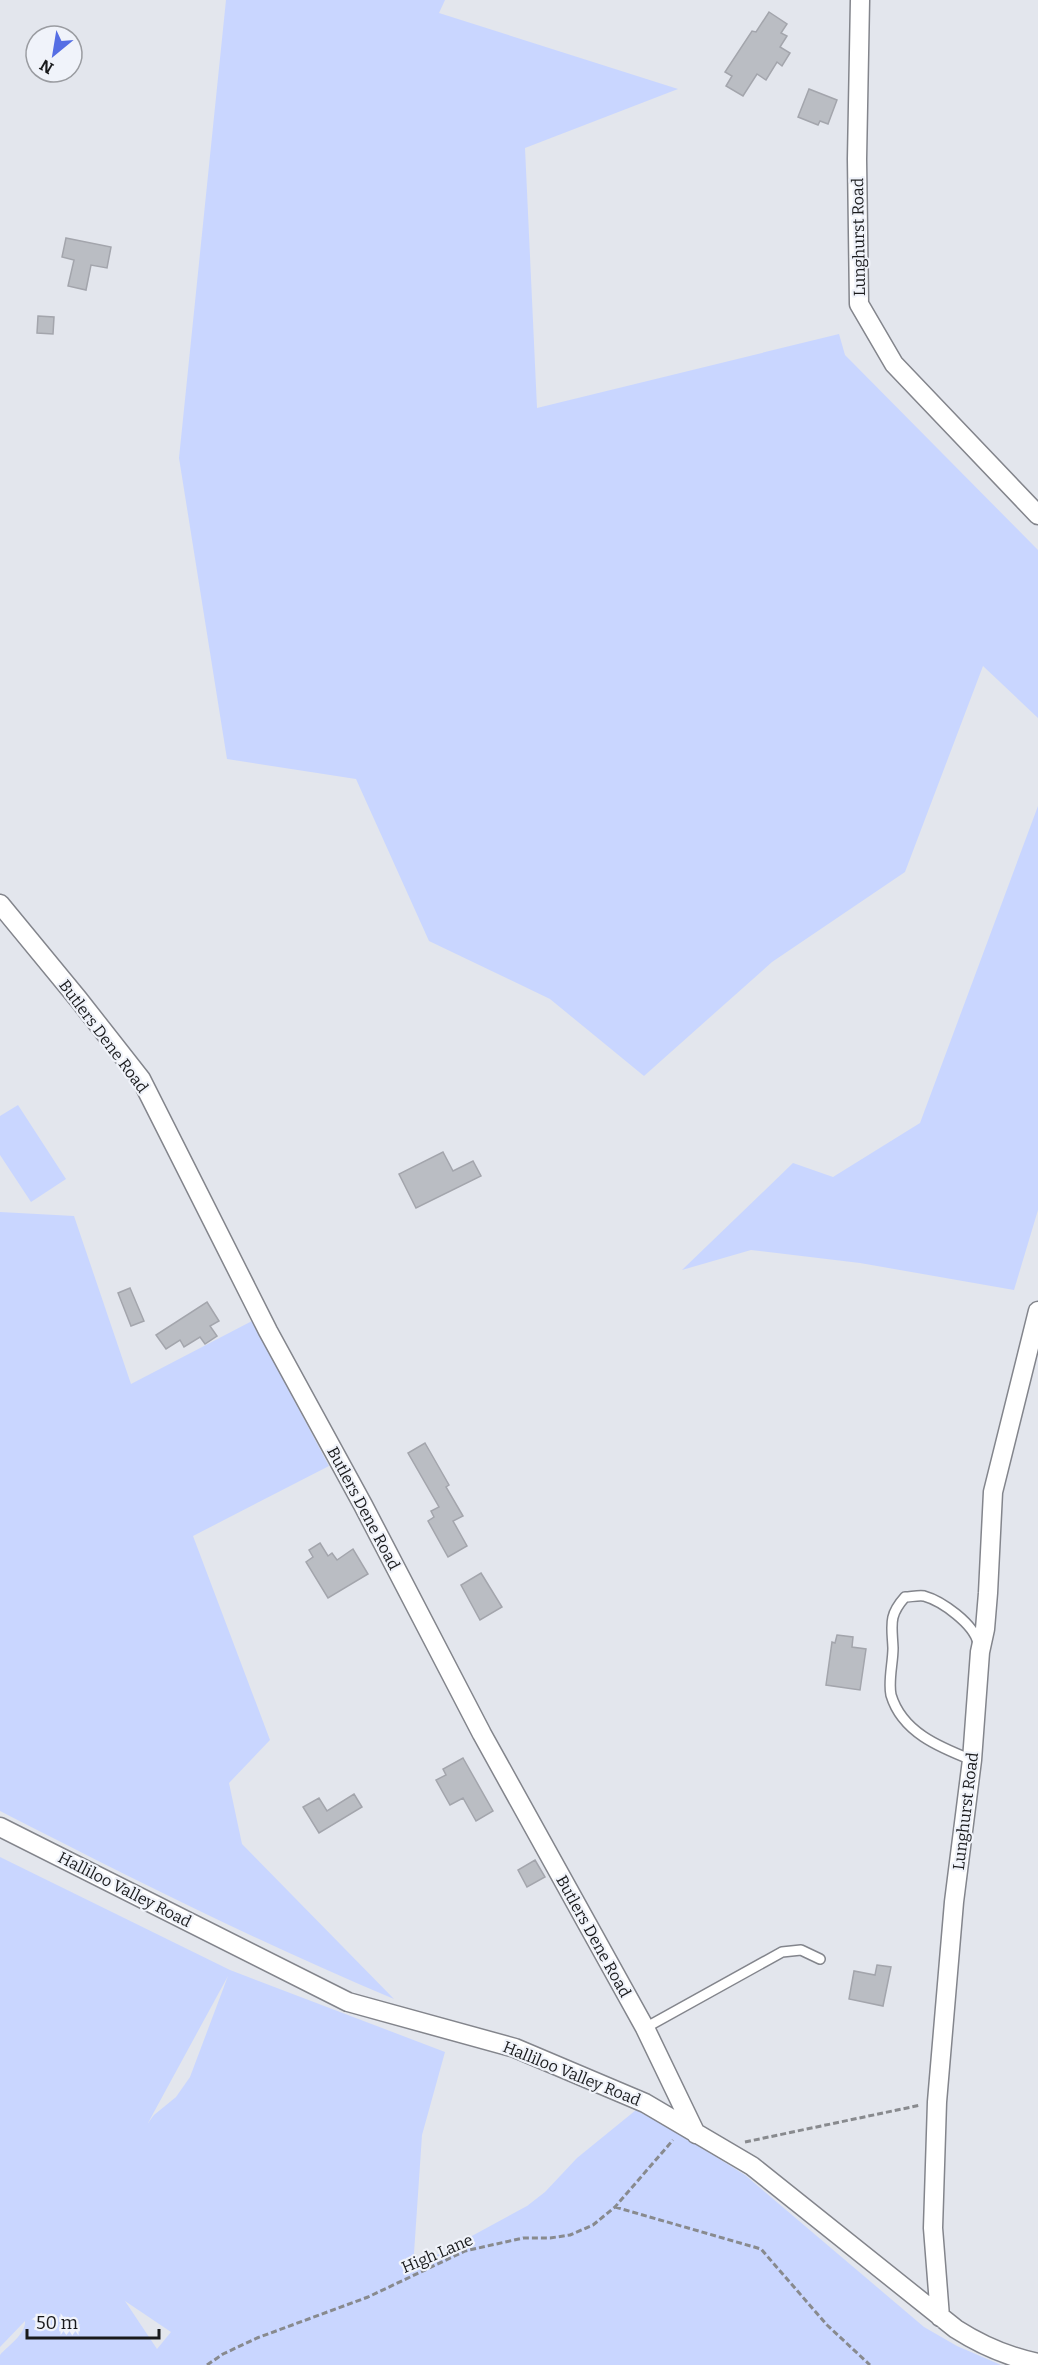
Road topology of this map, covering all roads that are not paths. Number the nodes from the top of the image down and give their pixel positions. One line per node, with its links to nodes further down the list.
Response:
1 (860, 0): 2 (street, Lunghurst Road)
2 (1038, 515)
3 (0, 904): 9 (street, Butlers Dene Road)
4 (1038, 1311): 5 (street, Lunghurst Road)
5 (980, 1652): 6 (street, Lunghurst Road); 6 (lane)
6 (972, 1760): 11 (street, Lunghurst Road)
7 (0, 1827): 10 (street, Halliloo Valley Road)
8 (820, 1959): 9 (lane)
9 (645, 2028): 10 (street, Butlers Dene Road)
10 (690, 2130): 11 (street, Halliloo Valley Road)
11 (940, 2317): 12 (street, Halliloo Valley Road)
12 (1038, 2363)

